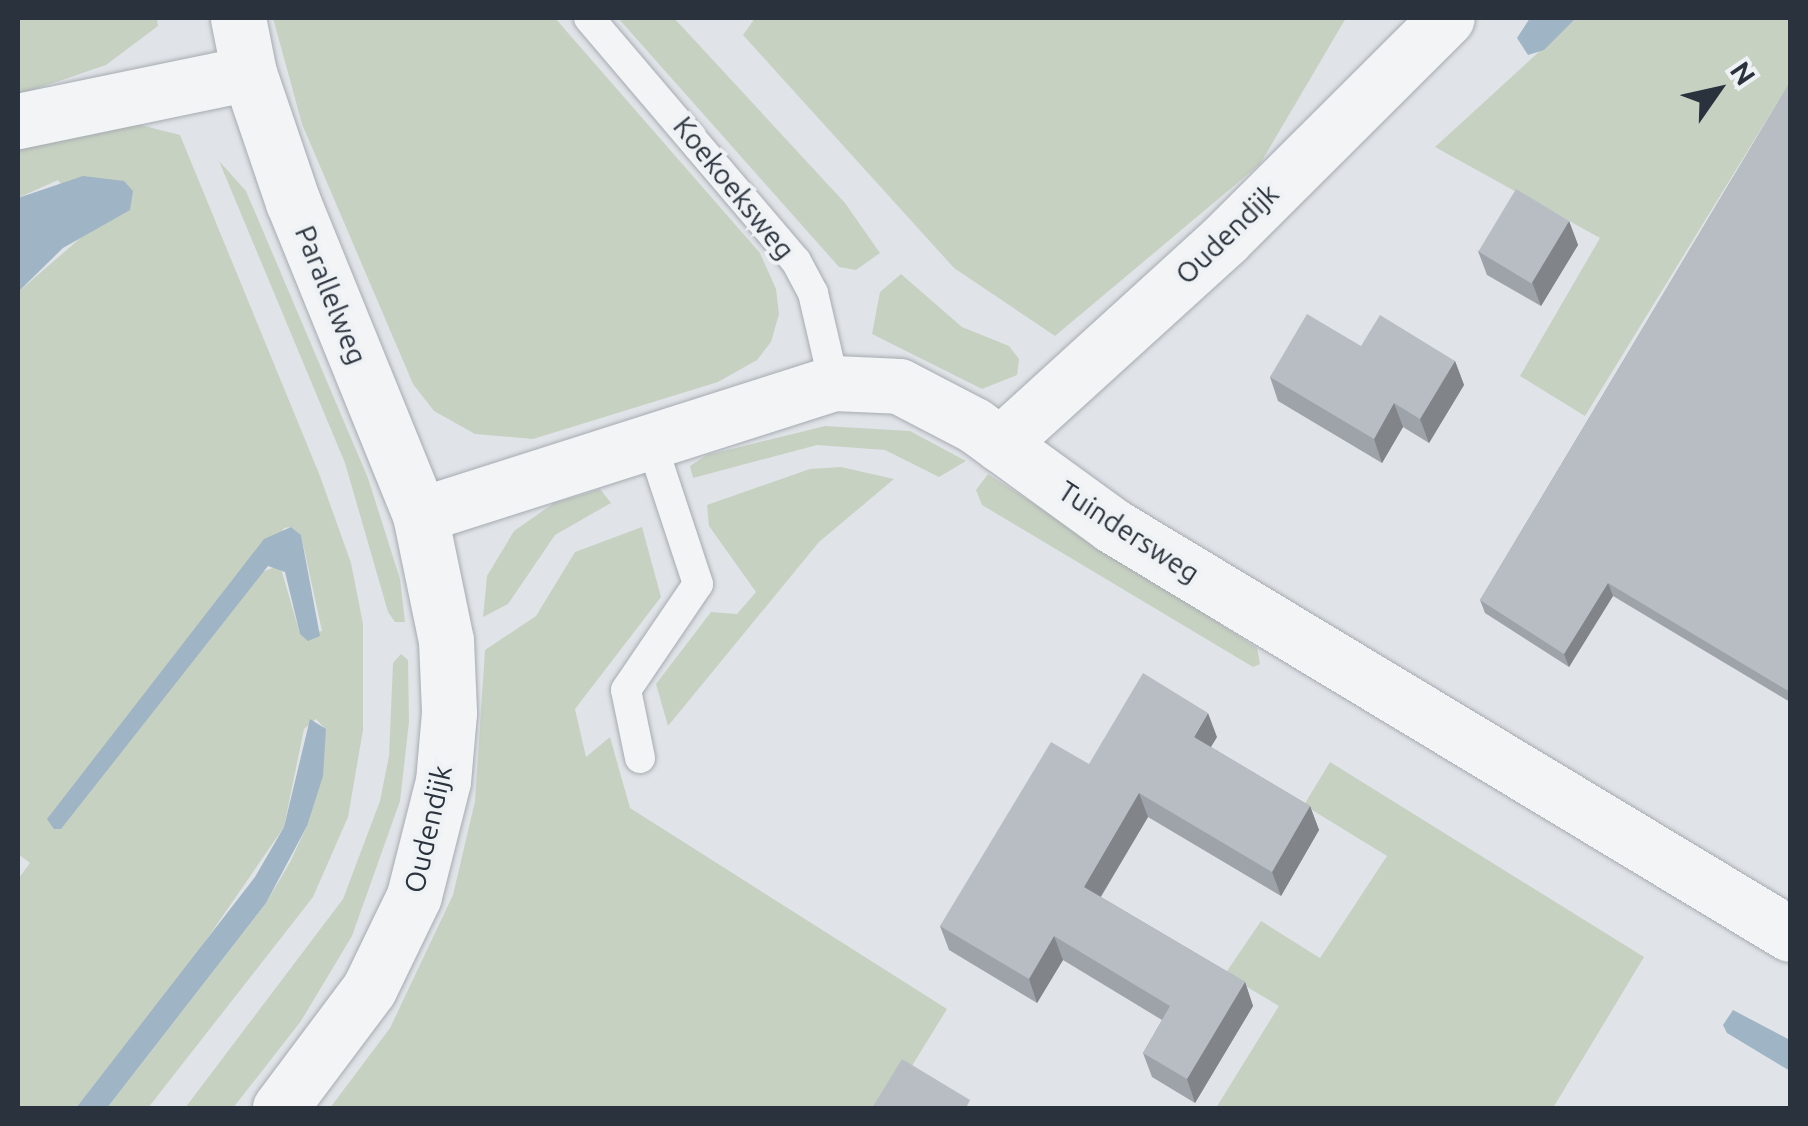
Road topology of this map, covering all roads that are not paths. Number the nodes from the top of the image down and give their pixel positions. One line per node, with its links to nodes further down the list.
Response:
1 (238, 18): 4 (street, Parallelweg)
2 (589, 18): 6 (lane, Koekoeksweg)
3 (1447, 18): 8 (street, Oudendijk)
4 (249, 73): 5 (street); 9 (street, Parallelweg)
5 (18, 121)
6 (834, 383): 7 (street, Tuindersweg); 8 (street, Tuindersweg)
7 (650, 439): 9 (street, Tuindersweg); 10 (lane)
8 (1000, 444): 11 (street, Tuindersweg)
9 (420, 515): 12 (street, Oudendijk)
10 (640, 758)
11 (1790, 934)
12 (280, 1108)

